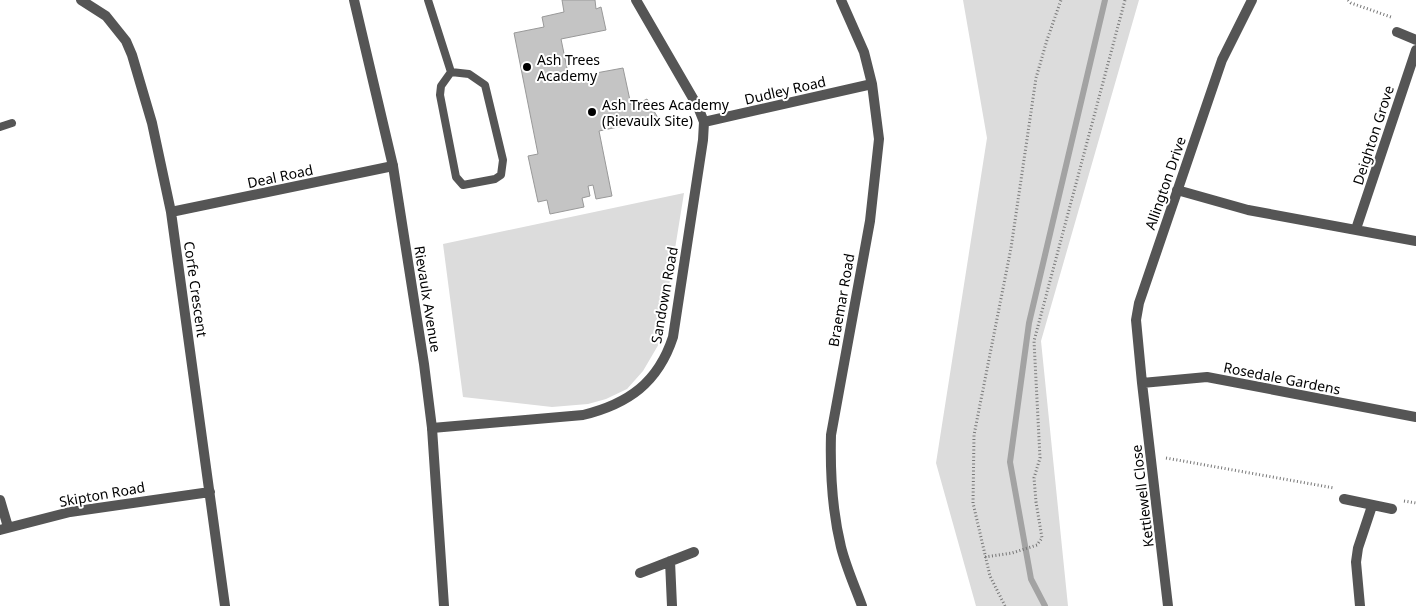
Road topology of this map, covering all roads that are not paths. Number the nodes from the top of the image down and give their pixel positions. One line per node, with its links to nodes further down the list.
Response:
1 (82, 0): 17 (street, Corfe Crescent)
2 (354, 0): 15 (street, Rievaulx Avenue)
3 (428, 0): 10 (lane)
4 (636, 0): 12 (street, Sandown Road)
5 (841, 0): 11 (street, Braemar Road)
6 (1252, 0): 16 (street, Allington Drive)
7 (1397, 32): 8 (street)
8 (1416, 40)
9 (1416, 50): 18 (street, Deighton Grove)
10 (450, 72): 10 (lane)
11 (872, 84): 12 (street, Dudley Road); 35 (street, Braemar Road)
12 (704, 122): 22 (street, Sandown Road)
13 (12, 123): 14 (lane)
14 (0, 127)
15 (393, 166): 17 (street, Deal Road); 22 (street, Rievaulx Avenue)
16 (1177, 190): 18 (street); 20 (street, Allington Drive)
17 (171, 212): 23 (street, Corfe Crescent)
18 (1356, 229): 19 (street)
19 (1416, 241)
20 (1142, 383): 21 (street, Rosedale Gardens); 36 (street, Kettlewell Close)
21 (1416, 417)
22 (432, 428): 33 (street, Rievaulx Avenue)
23 (210, 492): 28 (street, Skipton Road); 32 (street, Corfe Crescent)
24 (1342, 494): 26 (street)
25 (0, 500): 28 (street)
26 (1372, 506): 27 (street); 37 (street)
27 (1392, 509)
28 (4, 529)
29 (694, 552): 30 (street)
30 (670, 561): 31 (street); 34 (street)
31 (640, 573)
32 (225, 606)
33 (444, 606)
34 (672, 606)
35 (862, 606)
36 (1168, 606)
37 (1360, 606)

